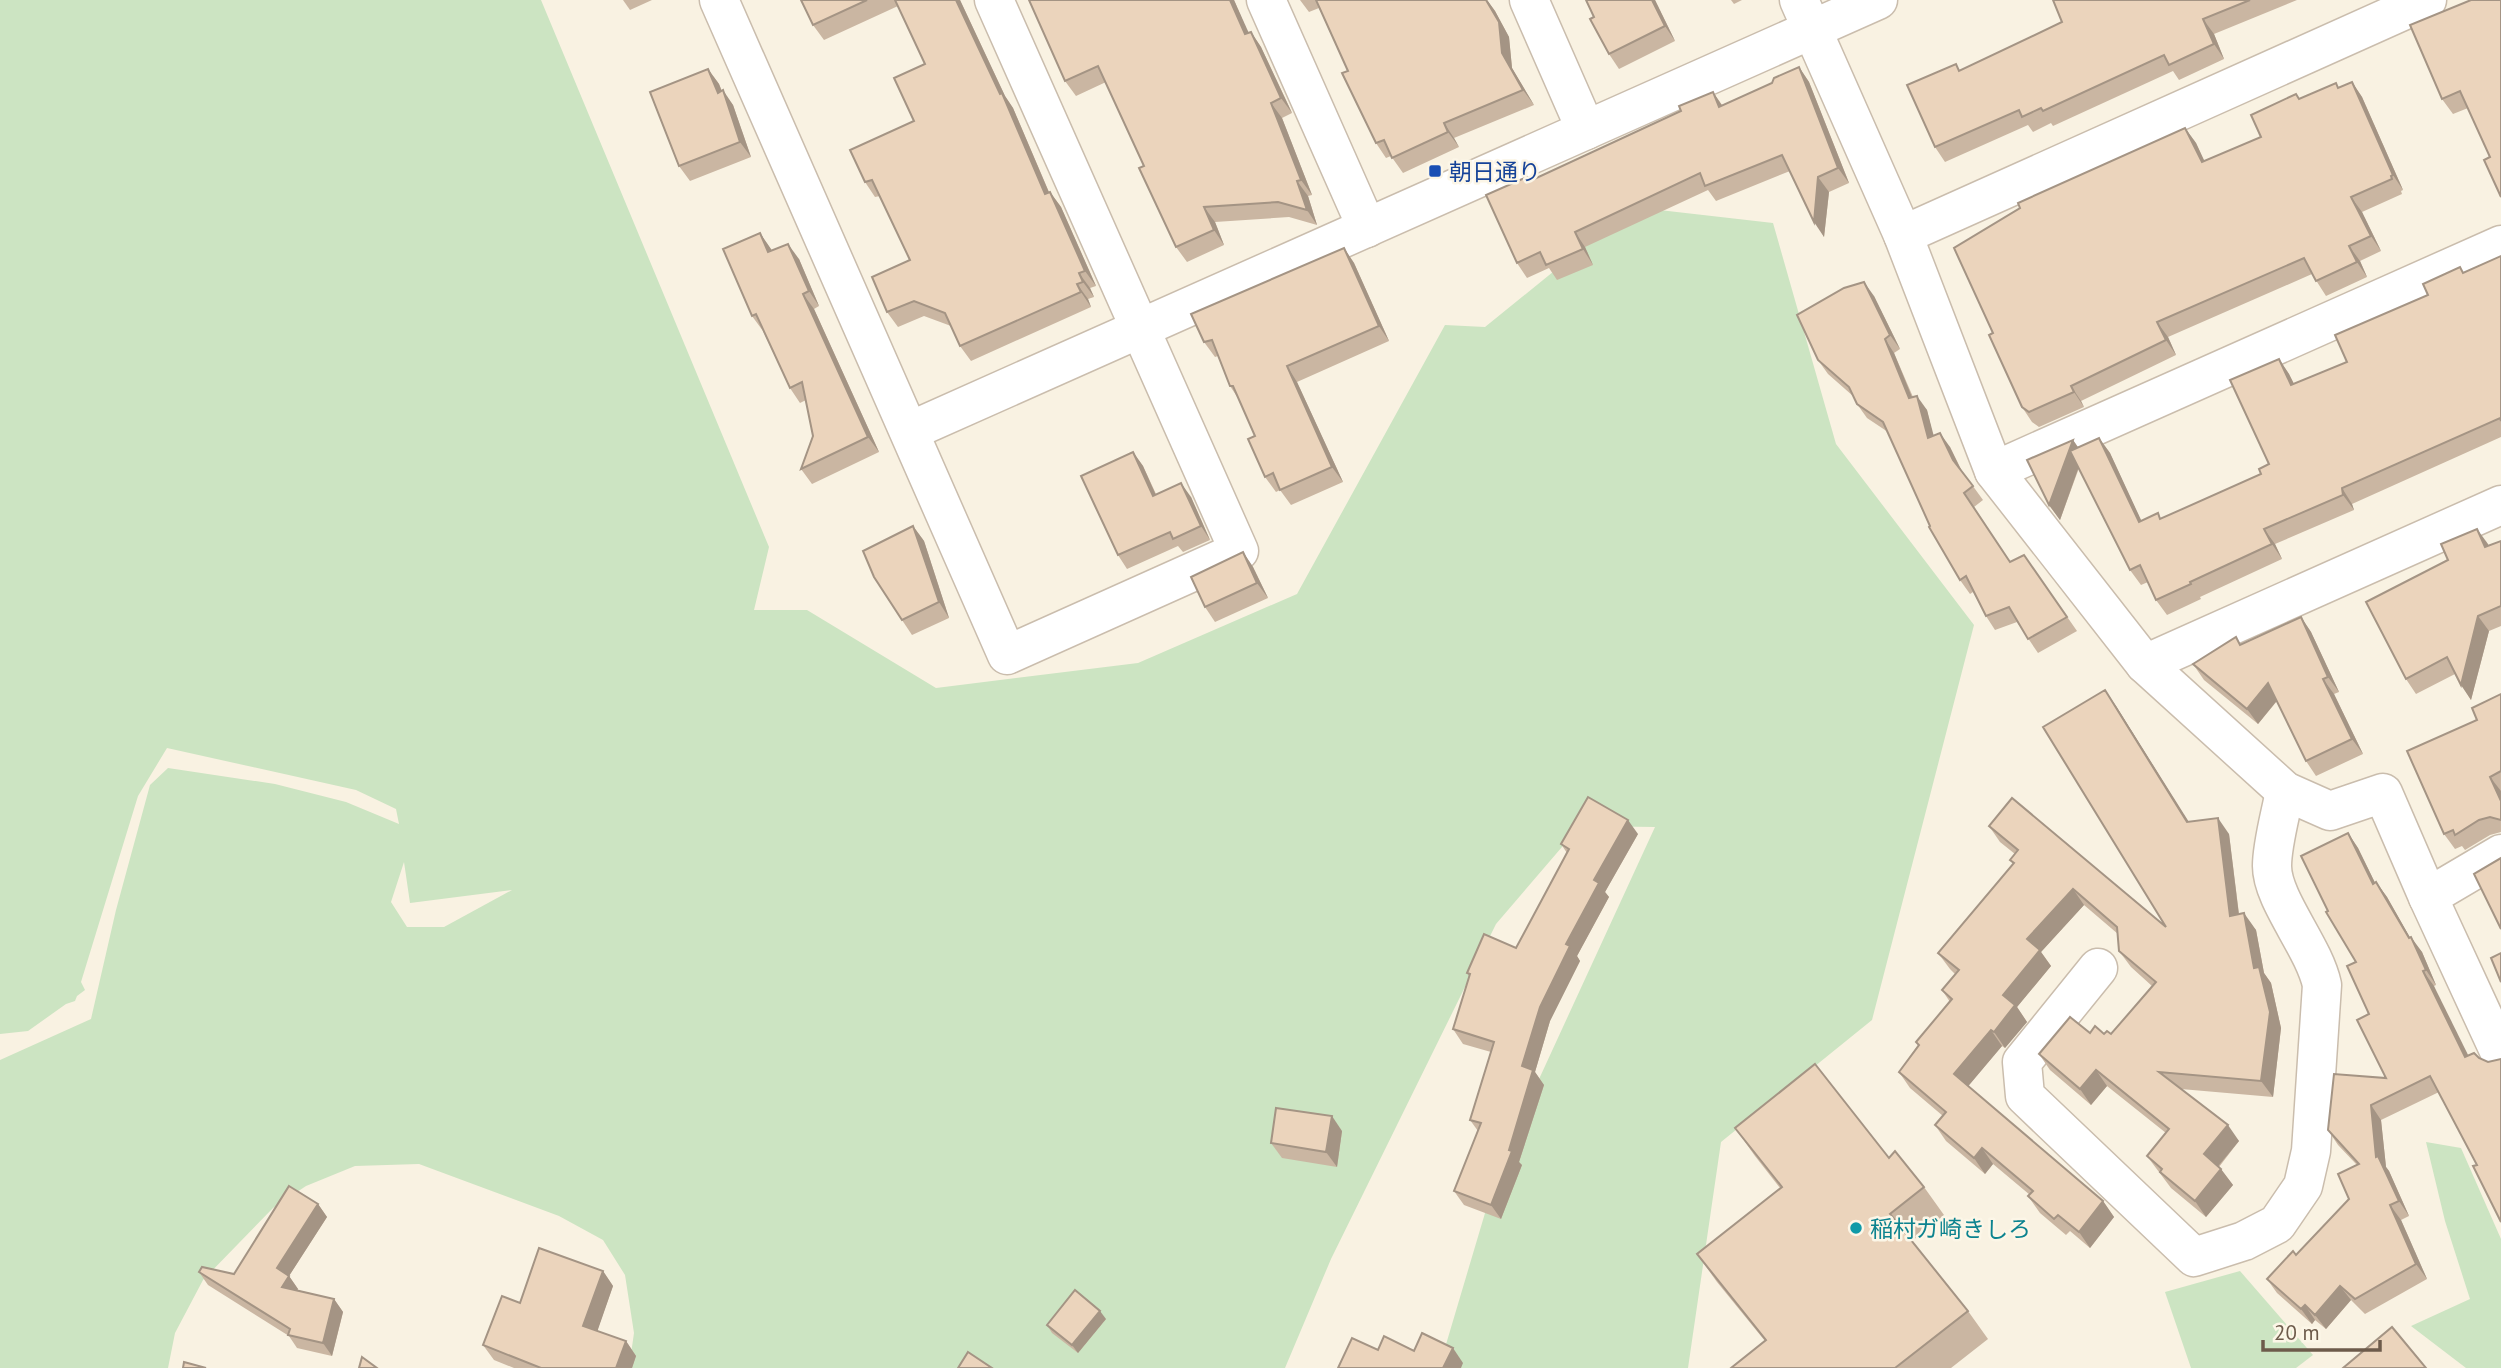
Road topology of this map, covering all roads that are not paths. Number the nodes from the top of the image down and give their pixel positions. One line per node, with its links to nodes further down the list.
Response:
1 (719, 0): 13 (street)
2 (994, 0): 12 (street)
3 (1266, 0): 9 (street)
4 (1529, 0): 8 (street)
5 (1878, 0): 7 (street)
6 (2427, 0): 10 (street)
7 (1806, 15): 8 (street); 10 (street)
8 (1586, 130): 9 (street)
9 (1367, 228): 12 (street)
10 (1903, 235): 14 (street)
11 (2501, 245): 14 (street)
12 (1139, 329): 13 (street); 13 (street)
13 (910, 431)
14 (1994, 471): 16 (street)
15 (2501, 505): 16 (street)
16 (2146, 664): 17 (street)
17 (2285, 791): 19 (street); 20 (street)
18 (2501, 854): 19 (street)
19 (2428, 898): 21 (street)
20 (2098, 968)
21 (2501, 1055)

